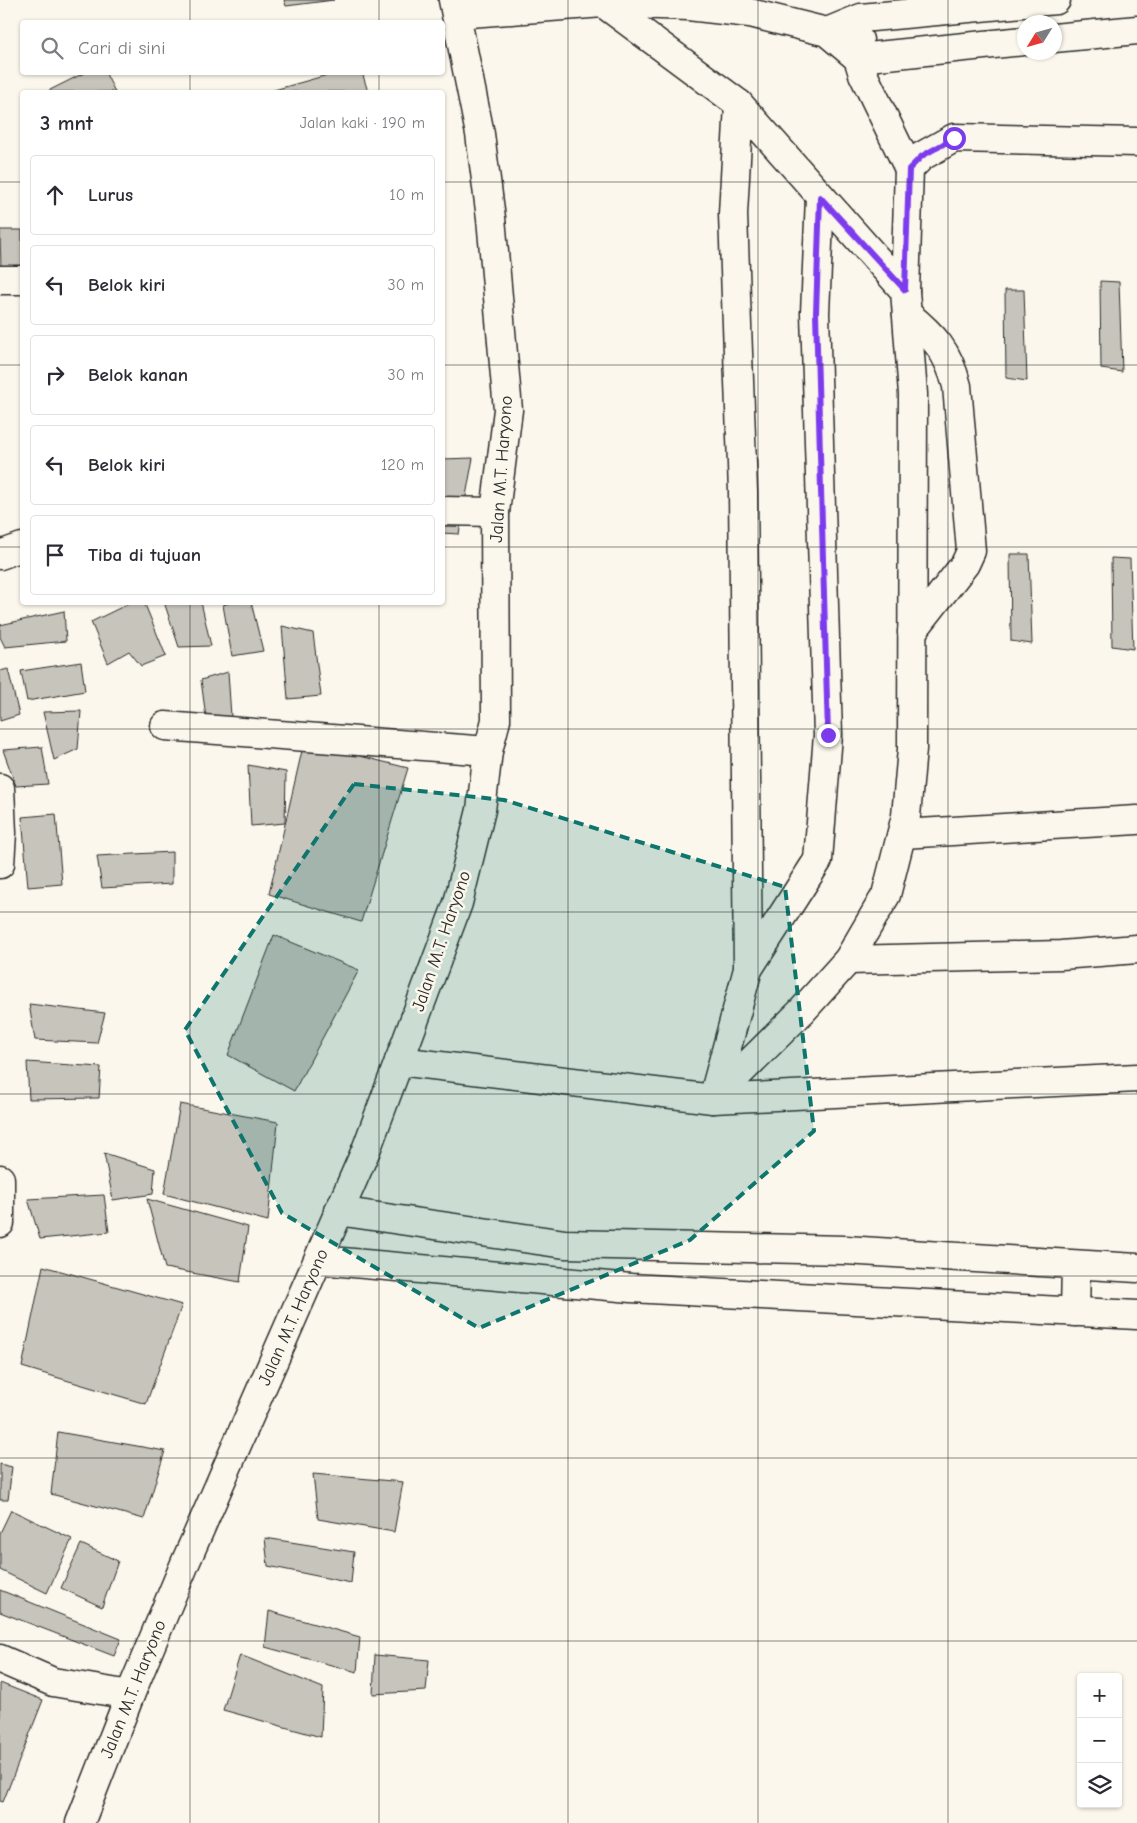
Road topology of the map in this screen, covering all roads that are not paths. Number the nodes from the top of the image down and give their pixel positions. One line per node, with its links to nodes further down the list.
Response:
1 (1056, 0): 4 (main road)
2 (603, 3): 3 (main road); 6 (main road); 10 (main road)
3 (455, 7): 18 (main road, Jalan M.T. Haryono)
4 (860, 18): 6 (main road); 9 (main road)
5 (1137, 30): 7 (main road)
6 (827, 32): 9 (main road)
7 (1062, 37)
8 (1017, 43): 9 (main road)
9 (858, 58): 12 (main road)
10 (739, 104): 13 (main road); 30 (main road)
11 (1137, 142): 12 (main road)
12 (909, 169): 16 (main road)
13 (820, 197): 16 (main road); 30 (main road)
14 (0, 280): 15 (main road)
15 (20, 280)
16 (906, 302): 21 (main road); 21 (main road)
17 (445, 511): 18 (main road)
18 (495, 512): 23 (main road, Jalan M.T. Haryono)
19 (20, 548): 20 (main road)
20 (0, 555)
21 (912, 632): 26 (main road)
22 (165, 726): 23 (main road)
23 (488, 750): 31 (main road, Jalan M.T. Haryono)
24 (0, 788): 27 (main road)
25 (1137, 820): 26 (main road)
26 (902, 834): 29 (main road)
27 (0, 864)
28 (1137, 949): 29 (main road)
29 (848, 960): 33 (main road)
30 (748, 969): 33 (main road)
31 (399, 1061): 33 (main road); 35 (main road, Jalan M.T. Haryono)
32 (1137, 1078): 33 (main road)
33 (713, 1099)
34 (0, 1179): 36 (main road)
35 (338, 1212): 37 (main road, Jalan M.T. Haryono); 38 (main road)
36 (0, 1223)
37 (320, 1260): 40 (main road); 43 (main road, Jalan M.T. Haryono)
38 (1076, 1265): 39 (main road); 40 (main road)
39 (1137, 1268)
40 (1075, 1312): 41 (main road)
41 (1137, 1315)
42 (0, 1659): 43 (main road)
43 (130, 1695): 44 (main road, Jalan M.T. Haryono)
44 (80, 1823)

